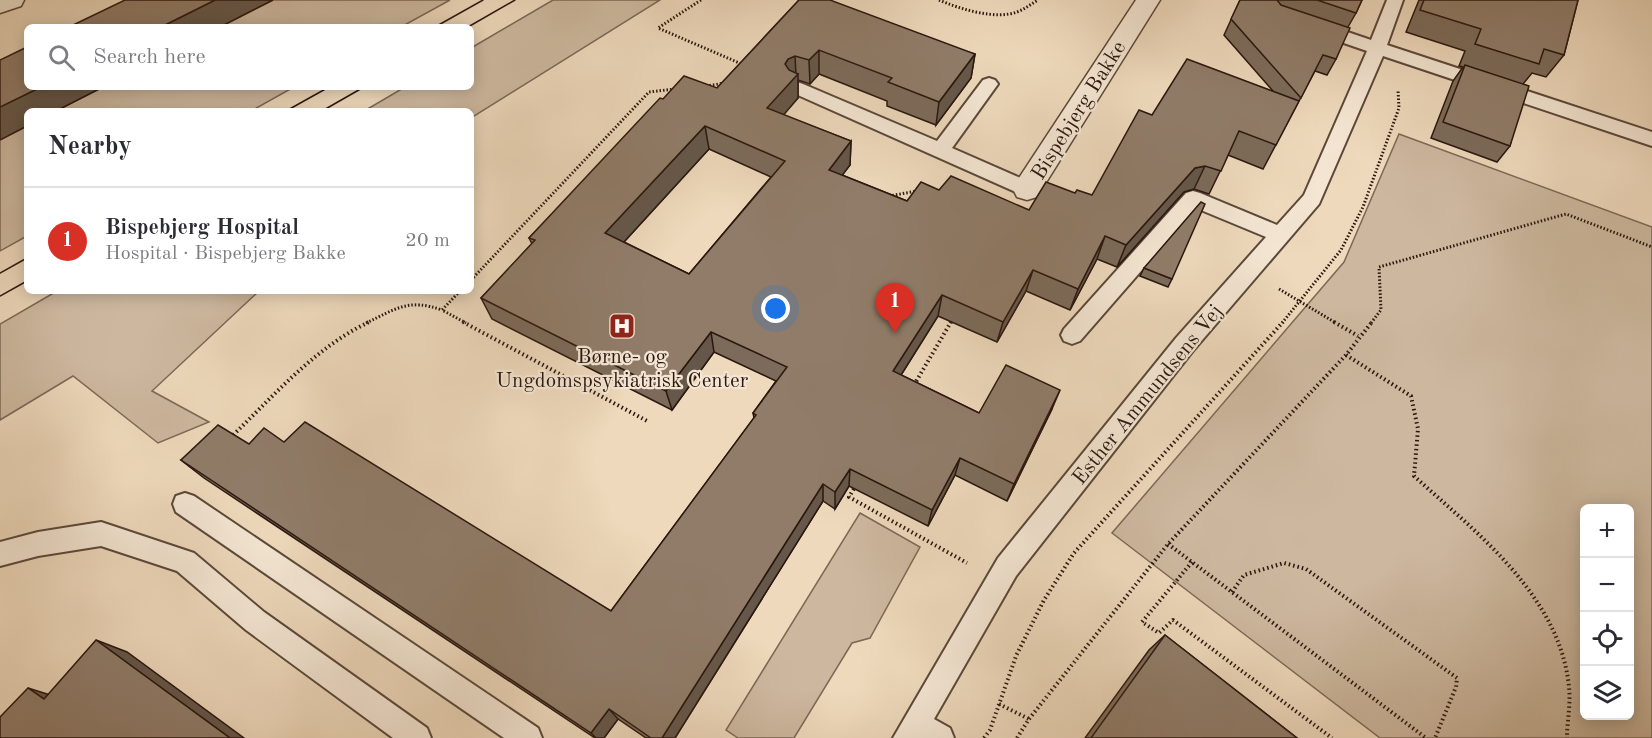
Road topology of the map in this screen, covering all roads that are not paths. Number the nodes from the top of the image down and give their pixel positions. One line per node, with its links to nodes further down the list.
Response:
1 (12, 0): 4 (street)
2 (1148, 0): 11 (street, Bispebjerg Bakke)
3 (1395, 0): 6 (lane, Esther Ammundsens Vej)
4 (0, 5)
5 (1302, 22): 6 (lane)
6 (1373, 58): 9 (lane); 12 (lane, Esther Ammundsens Vej)
7 (989, 84): 10 (lane)
8 (797, 88): 10 (lane)
9 (1652, 139)
10 (940, 151): 11 (lane)
11 (1027, 189)
12 (1281, 235): 13 (lane); 16 (lane, Esther Ammundsens Vej)
13 (1072, 335)
14 (184, 504): 18 (lane)
15 (0, 554): 17 (lane)
16 (912, 733): 19 (lane)
17 (417, 738)
18 (528, 738)
19 (940, 738)

